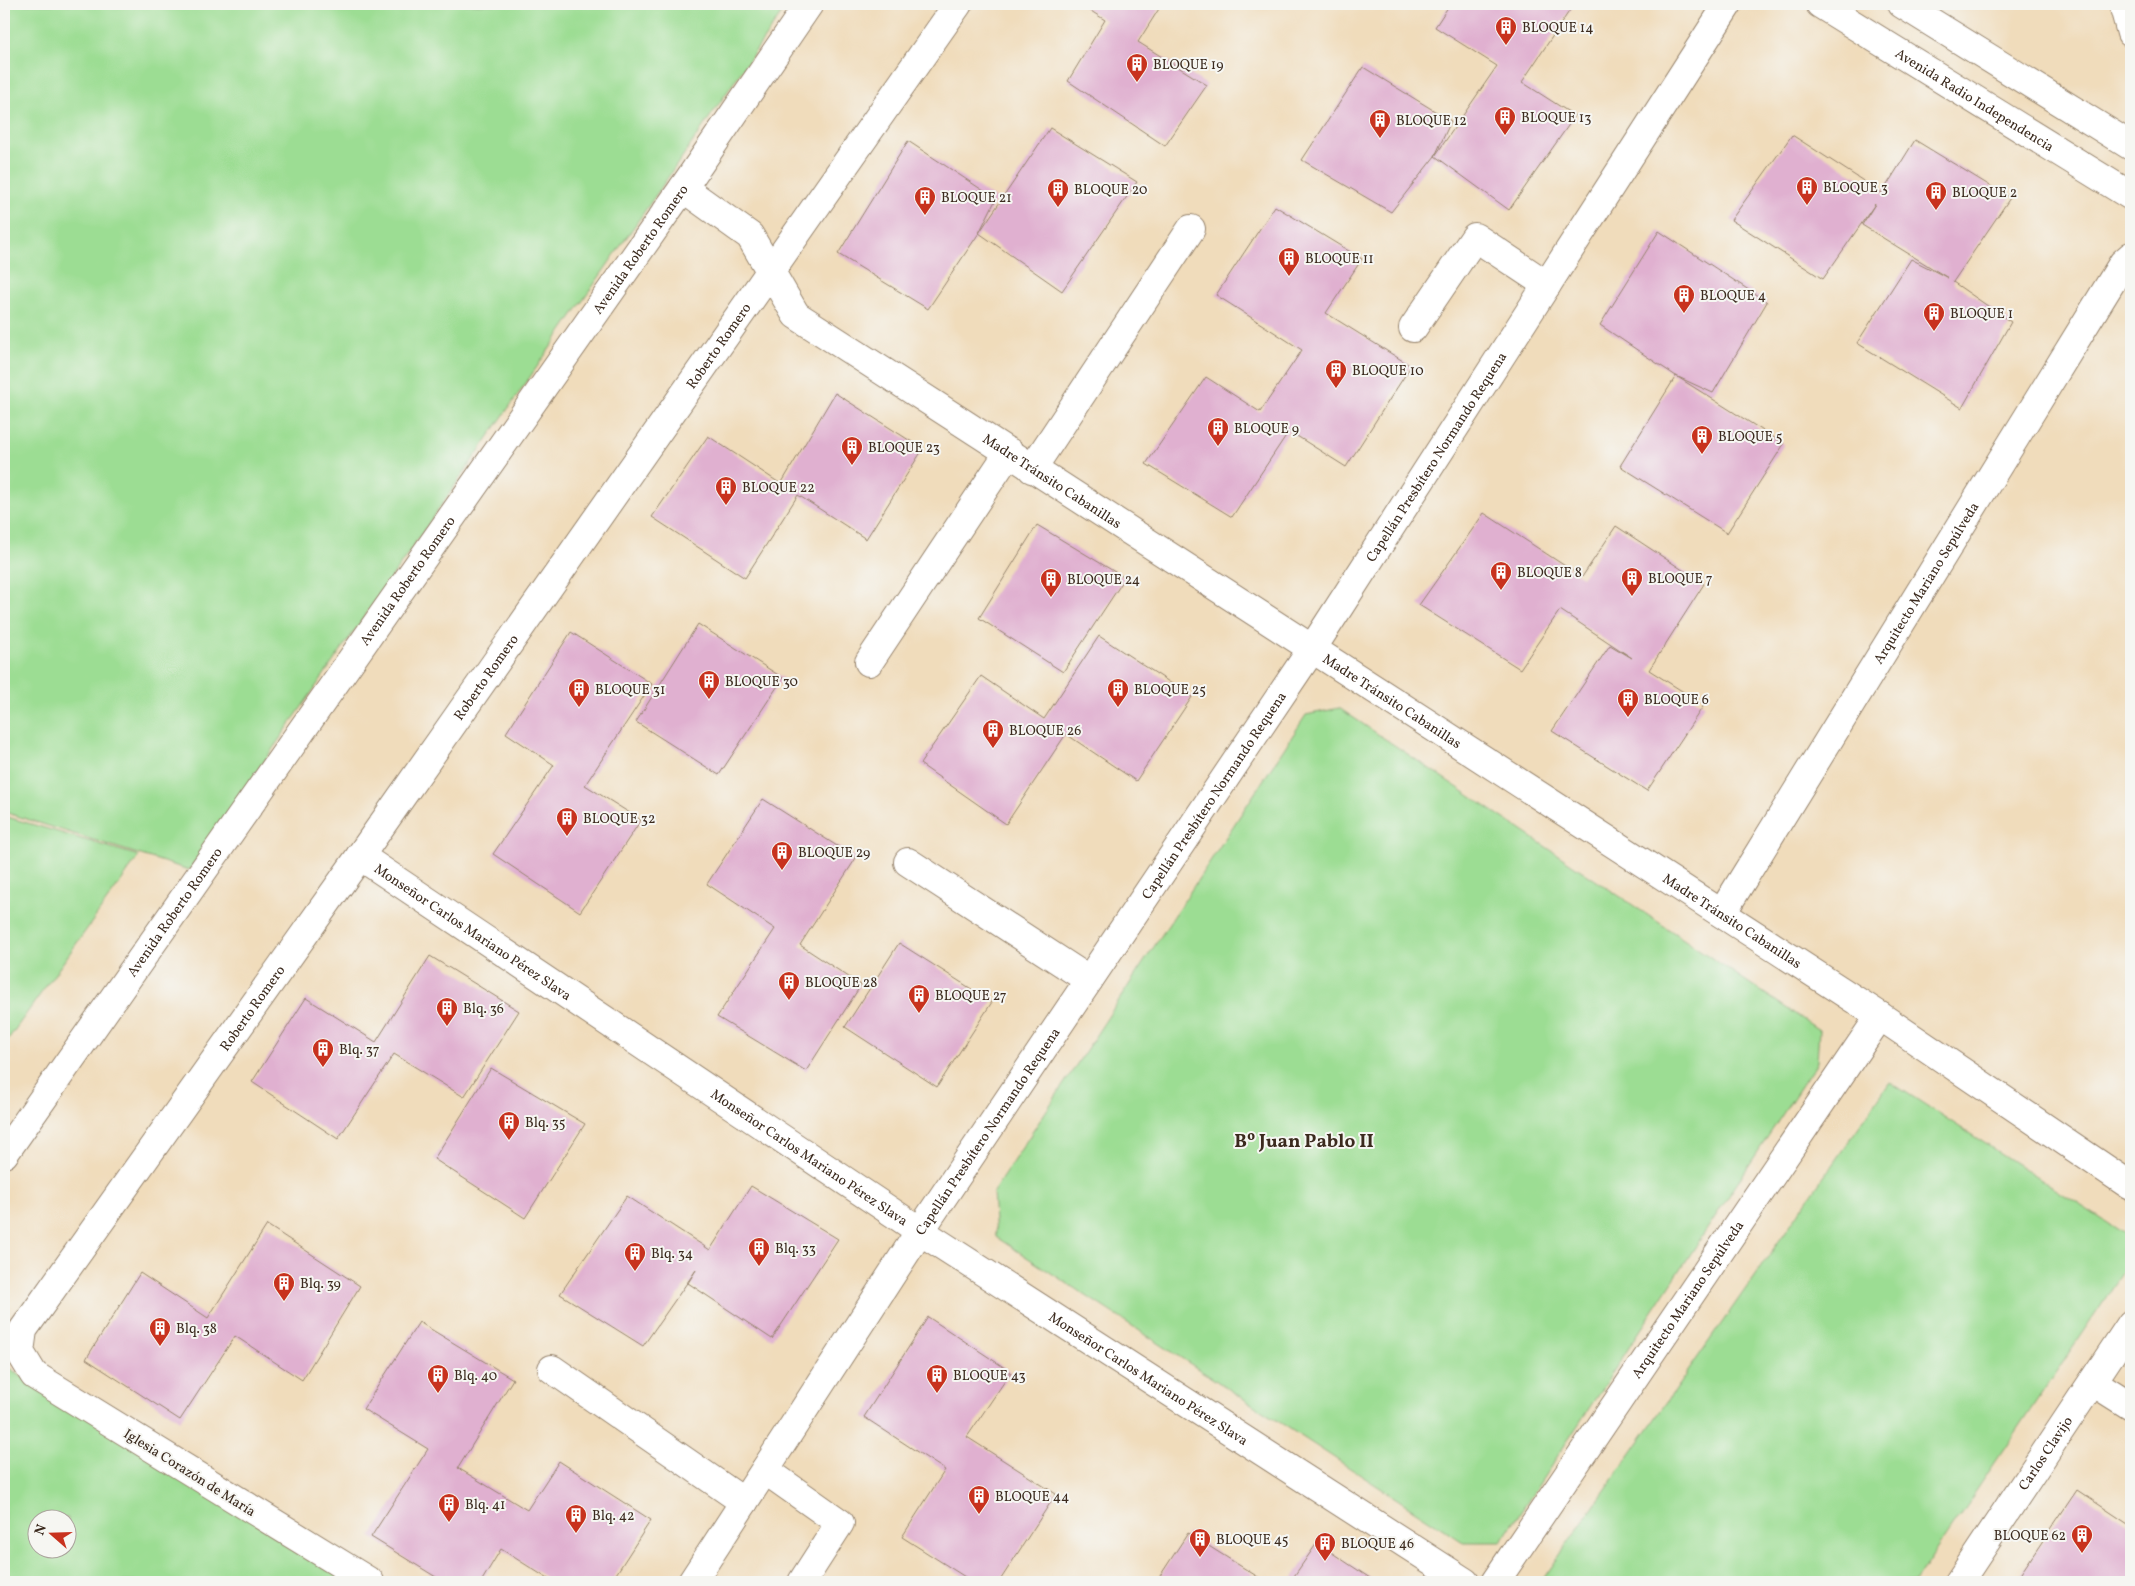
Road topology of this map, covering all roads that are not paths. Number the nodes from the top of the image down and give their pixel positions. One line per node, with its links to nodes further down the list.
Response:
1 (809, 4): 9 (street, Avenida Roberto Romero)
2 (958, 4): 14 (street, Roberto Romero)
3 (1728, 4): 15 (street, Capellán Presbítero Normando Requena)
4 (1820, 4): 10 (street, Avenida Radio Independencia)
5 (1902, 4): 8 (street)
6 (2123, 4): 7 (street)
7 (2131, 34)
8 (2131, 146)
9 (683, 188): 14 (street, Madre Tránsito Cabanillas); 26 (street, Avenida Roberto Romero)
10 (2131, 196)
11 (1191, 229): 18 (street)
12 (2131, 234): 13 (street, Arquitecto Mariano Sepúlveda)
13 (2127, 260): 23 (street, Arquitecto Mariano Sepúlveda)
14 (770, 271): 17 (street, Madre Tránsito Cabanillas); 21 (street, Roberto Romero)
15 (1547, 285): 16 (street); 19 (street, Capellán Presbítero Normando Requena)
16 (1413, 328)
17 (1009, 452): 18 (street, Madre Tránsito Cabanillas); 20 (street)
18 (1032, 469): 19 (street, Madre Tránsito Cabanillas)
19 (1312, 649): 23 (street, Madre Tránsito Cabanillas); 24 (street, Capellán Presbítero Normando Requena)
20 (869, 662)
21 (360, 856): 28 (street, Monseñor Carlos Mariano Pérez Slava); 30 (street, Roberto Romero)
22 (908, 862): 24 (street)
23 (1722, 913): 25 (street, Madre Tránsito Cabanillas)
24 (1089, 980): 28 (street, Capellán Presbítero Normando Requena)
25 (1880, 1016): 27 (street, Madre Tránsito Cabanillas); 40 (street, Arquitecto Mariano Sepúlveda)
26 (4, 1154)
27 (2131, 1186)
28 (920, 1231): 34 (street, Capellán Presbítero Normando Requena); 39 (street, Monseñor Carlos Mariano Pérez Slava)
29 (2131, 1324): 32 (street, Carlos Clavijo)
30 (20, 1352): 36 (street, Iglesia Corazón de María)
31 (552, 1370): 35 (street)
32 (2093, 1382): 33 (street); 41 (street, Carlos Clavijo)
33 (2131, 1406)
34 (765, 1470): 35 (street, Capellán Presbítero Normando Requena); 38 (street)
35 (744, 1502): 37 (street, Capellán Presbítero Normando Requena)
36 (370, 1582)
37 (692, 1582)
38 (802, 1582)
39 (1464, 1582)
40 (1495, 1582)
41 (1959, 1582)

